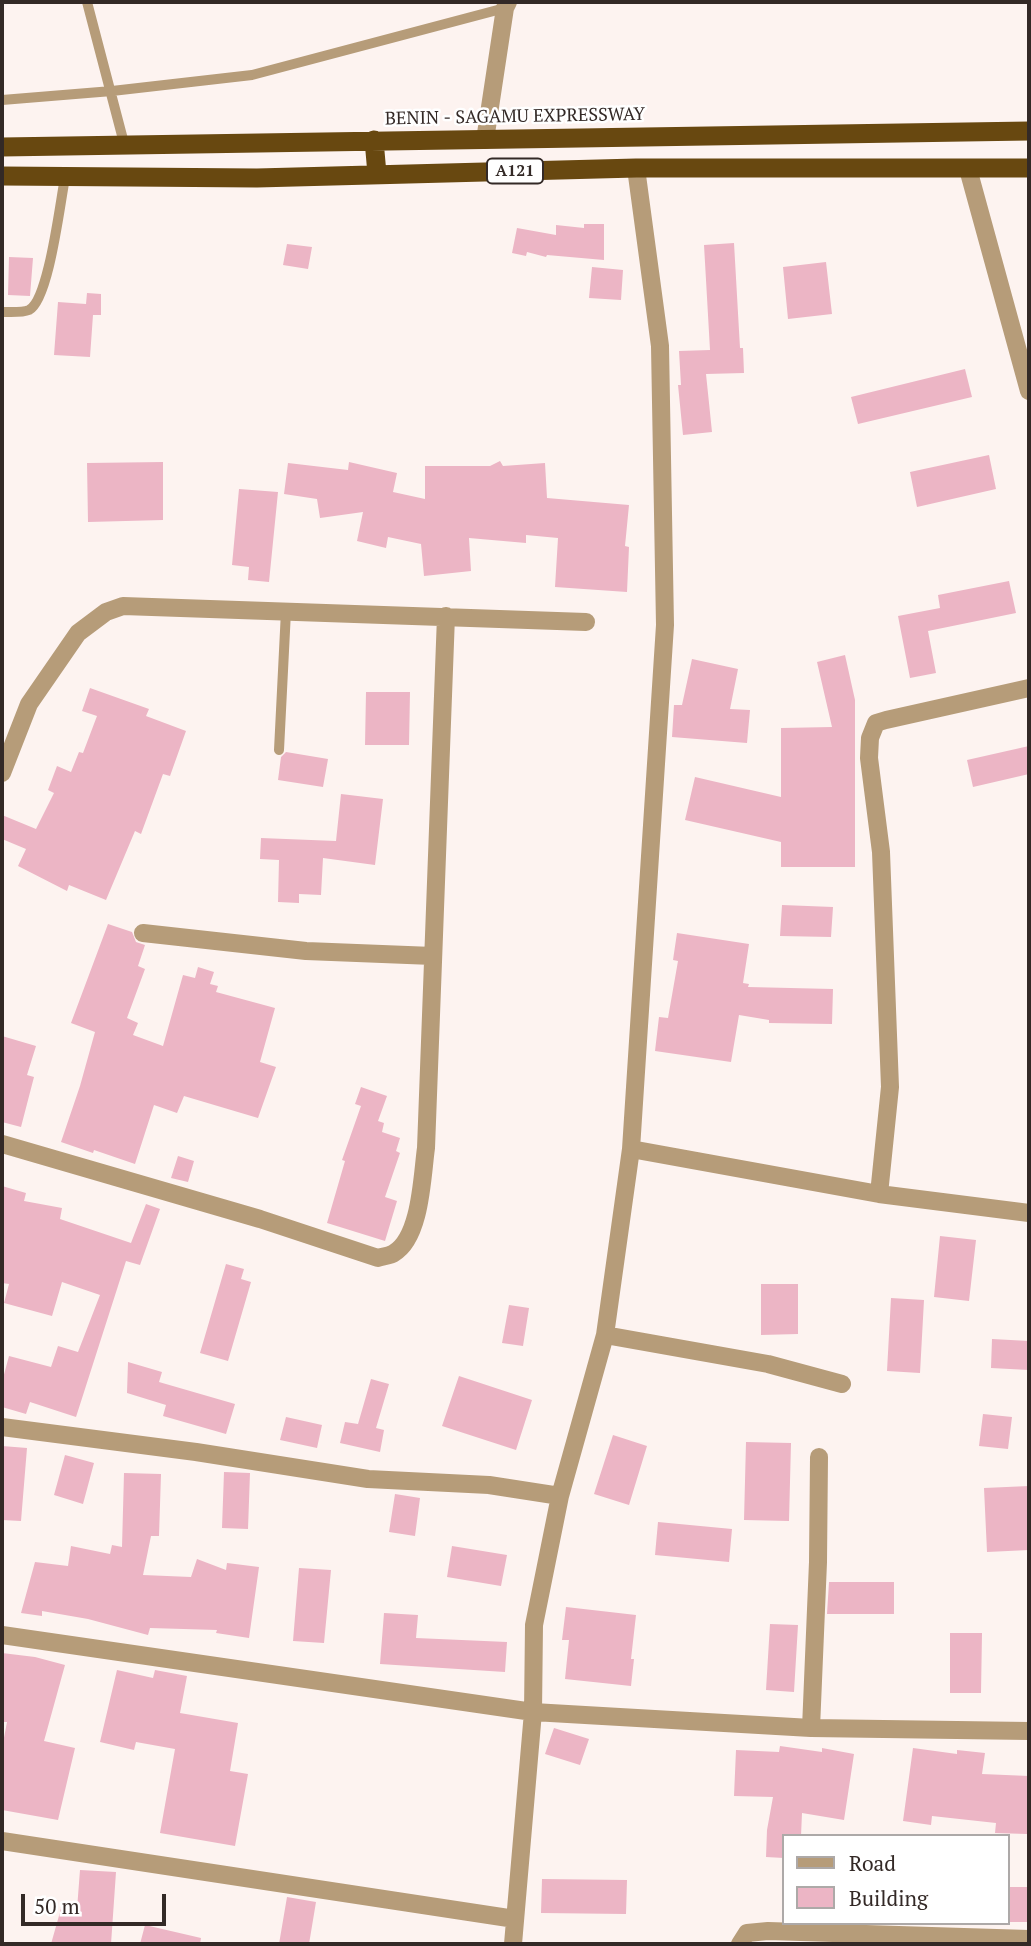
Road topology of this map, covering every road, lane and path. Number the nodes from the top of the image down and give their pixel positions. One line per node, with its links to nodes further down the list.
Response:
1 (87, 2): 3 (lane)
2 (506, 5): 3 (lane); 7 (street)
3 (112, 91): 4 (lane); 9 (lane)
4 (2, 100)
5 (1029, 131): 7 (highway, BENIN - SAGAMU EXPRESSWAY / A121)
6 (374, 140): 7 (highway, BENIN - SAGAMU EXPRESSWAY / A121); 9 (highway, BENIN - SAGAMU EXPRESSWAY / A121); 13 (highway)
7 (485, 140)
8 (2, 147): 9 (highway, BENIN - SAGAMU EXPRESSWAY / A121)
9 (125, 147)
10 (636, 168): 12 (highway, A121); 13 (highway, A121); 27 (street)
11 (1029, 168): 12 (highway, A121)
12 (968, 169): 17 (street)
13 (377, 174): 15 (highway, A121)
14 (2, 176): 15 (highway, A121)
15 (65, 178): 16 (lane)
16 (2, 312)
17 (1029, 391)
18 (286, 611): 19 (street); 22 (lane); 23 (street)
19 (446, 616): 20 (street); 25 (street)
20 (586, 622)
21 (1029, 688): 28 (street)
22 (279, 750)
23 (2, 773)
24 (143, 933): 25 (street)
25 (433, 956): 26 (street)
26 (2, 1144)
27 (631, 1149): 28 (street); 30 (street)
28 (879, 1194): 29 (street)
29 (1029, 1213)
30 (605, 1335): 31 (street); 34 (street)
31 (842, 1384)
32 (2, 1427): 34 (street)
33 (819, 1457): 37 (street)
34 (560, 1496): 36 (street)
35 (2, 1635): 36 (street)
36 (533, 1712): 37 (street); 40 (street)
37 (811, 1728): 38 (street)
38 (1029, 1731)
39 (2, 1841): 40 (street)
40 (515, 1919): 42 (street)
41 (1029, 1939): 43 (street)
42 (513, 1944)
43 (740, 1944)

